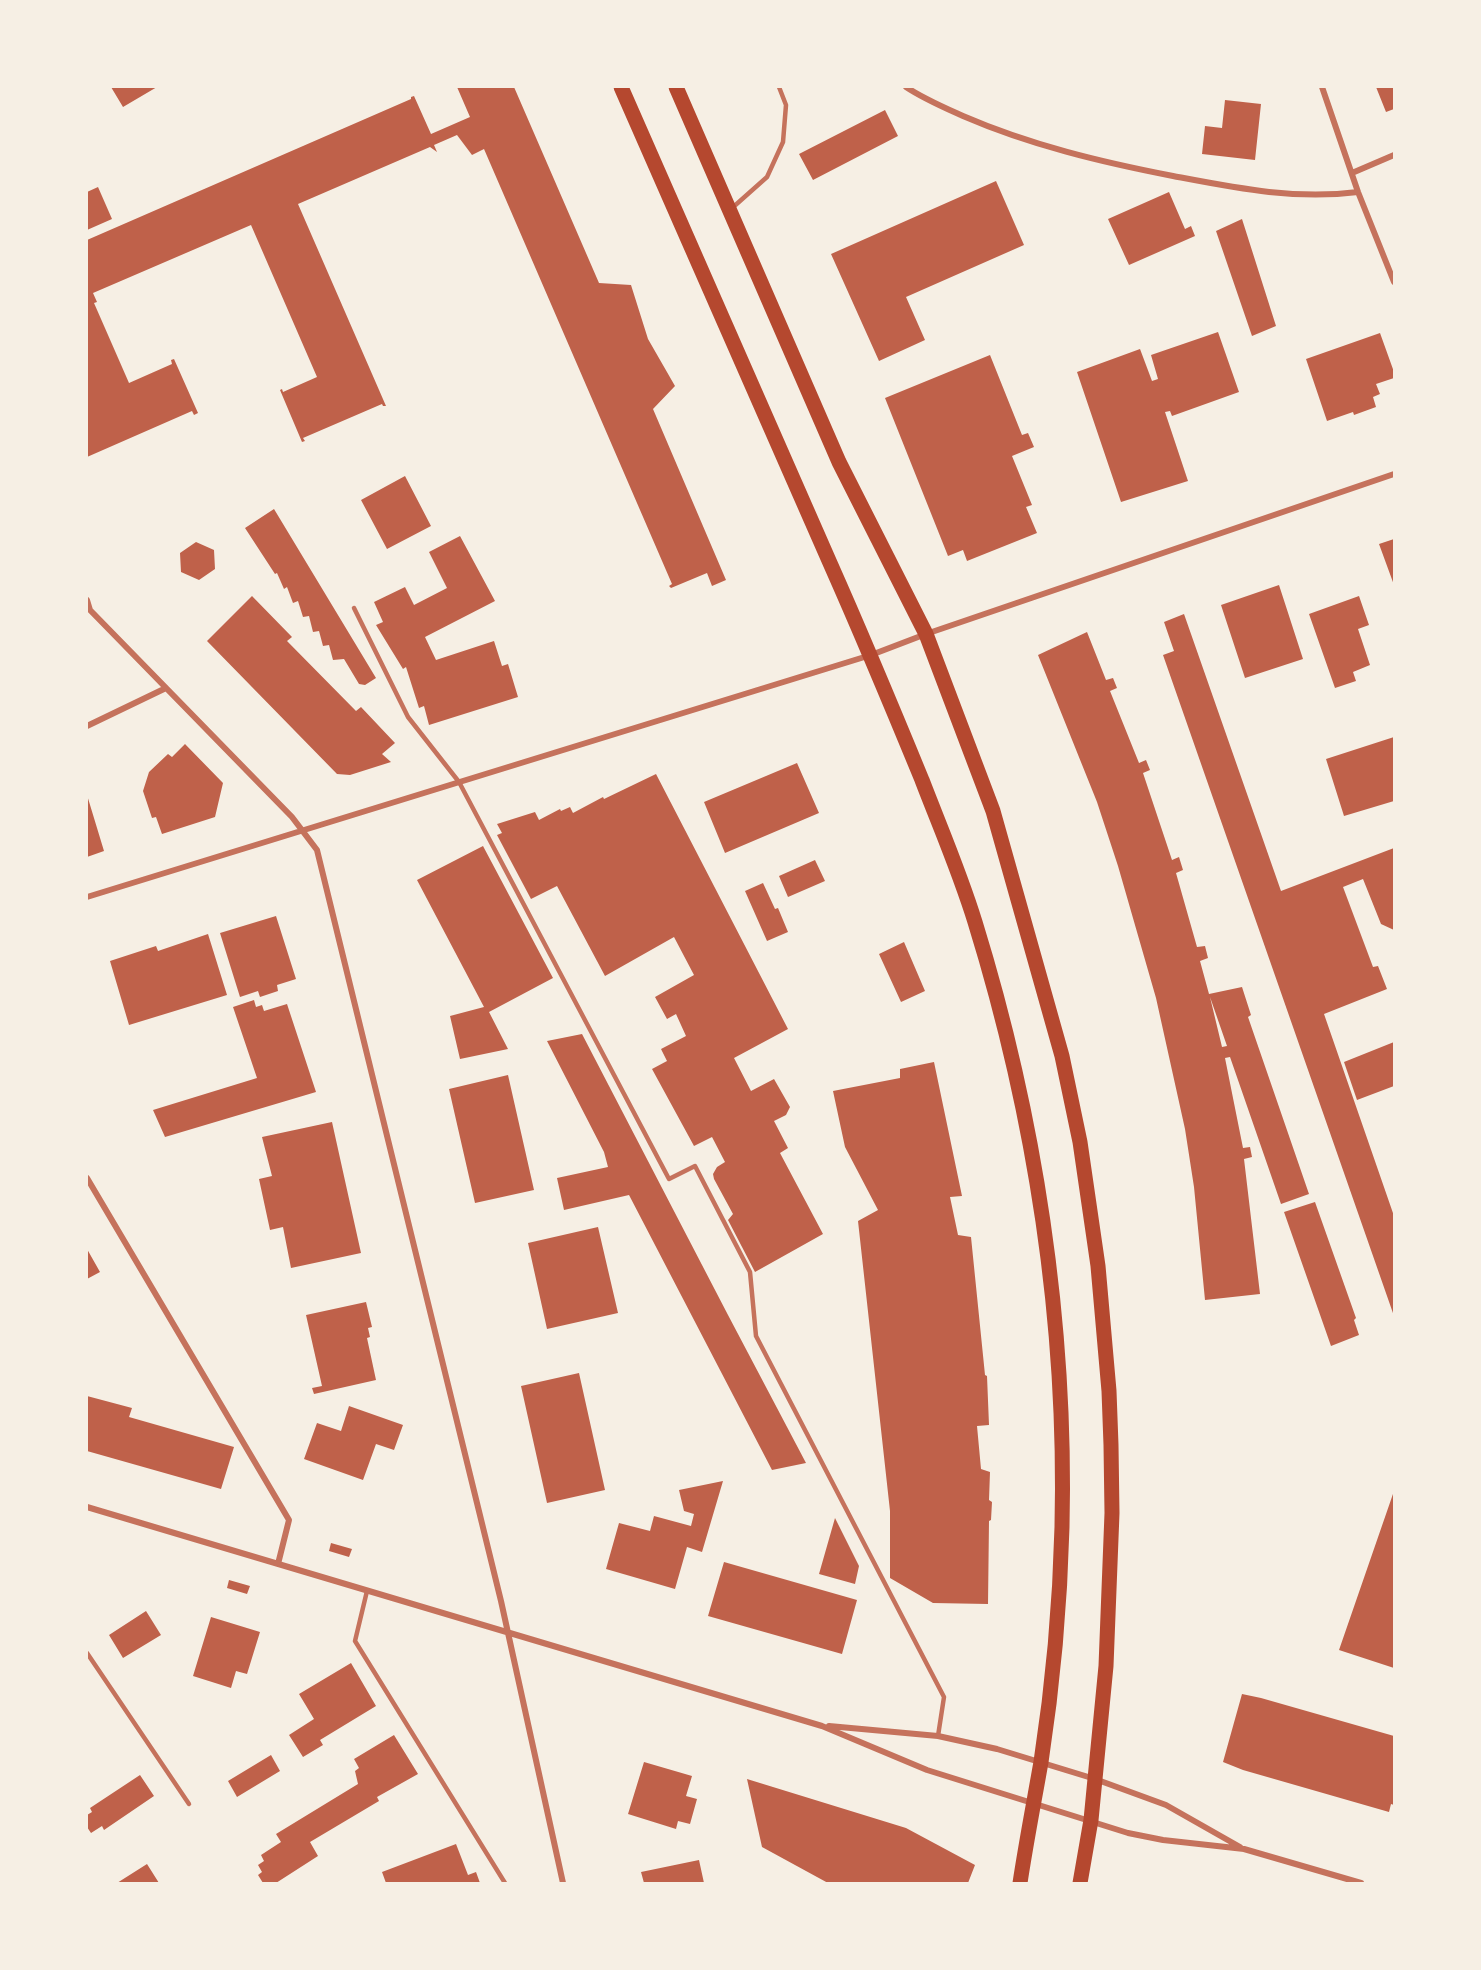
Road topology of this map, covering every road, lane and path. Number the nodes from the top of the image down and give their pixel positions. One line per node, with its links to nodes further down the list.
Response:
1 (621, 87): 15 (main road)
2 (676, 87): 9 (main road)
3 (779, 87): 9 (lane)
4 (906, 87): 8 (street)
5 (1322, 87): 7 (street)
6 (1394, 155): 7 (street)
7 (1352, 173): 8 (street)
8 (1358, 192): 10 (street)
9 (729, 210): 14 (main road)
10 (1394, 282)
11 (1394, 474): 14 (street)
12 (87, 600): 16 (street)
13 (354, 608): 18 (lane)
14 (926, 634): 15 (street); 30 (main road)
15 (871, 655): 18 (street); 29 (main road)
16 (166, 688): 17 (street); 19 (street)
17 (87, 726)
18 (459, 782): 19 (street); 28 (lane)
19 (303, 830): 20 (street); 25 (street)
20 (87, 897)
21 (87, 1178): 23 (street)
22 (87, 1507): 23 (street)
23 (278, 1564): 24 (street)
24 (367, 1591): 25 (street); 36 (lane)
25 (508, 1632): 27 (street); 37 (street)
26 (87, 1653): 32 (lane)
27 (822, 1725): 28 (street); 31 (street)
28 (938, 1736): 29 (street)
29 (1041, 1762): 30 (street); 31 (main road)
30 (1095, 1779): 33 (main road); 35 (street)
31 (1034, 1803): 33 (street); 34 (main road)
32 (189, 1804)
33 (1091, 1821): 35 (street); 40 (main road)
34 (1026, 1844): 38 (main road); 39 (main road)
35 (1244, 1849): 41 (street)
36 (505, 1883)
37 (563, 1883)
38 (1013, 1883)
39 (1020, 1883)
40 (1080, 1883)
41 (1361, 1883)

